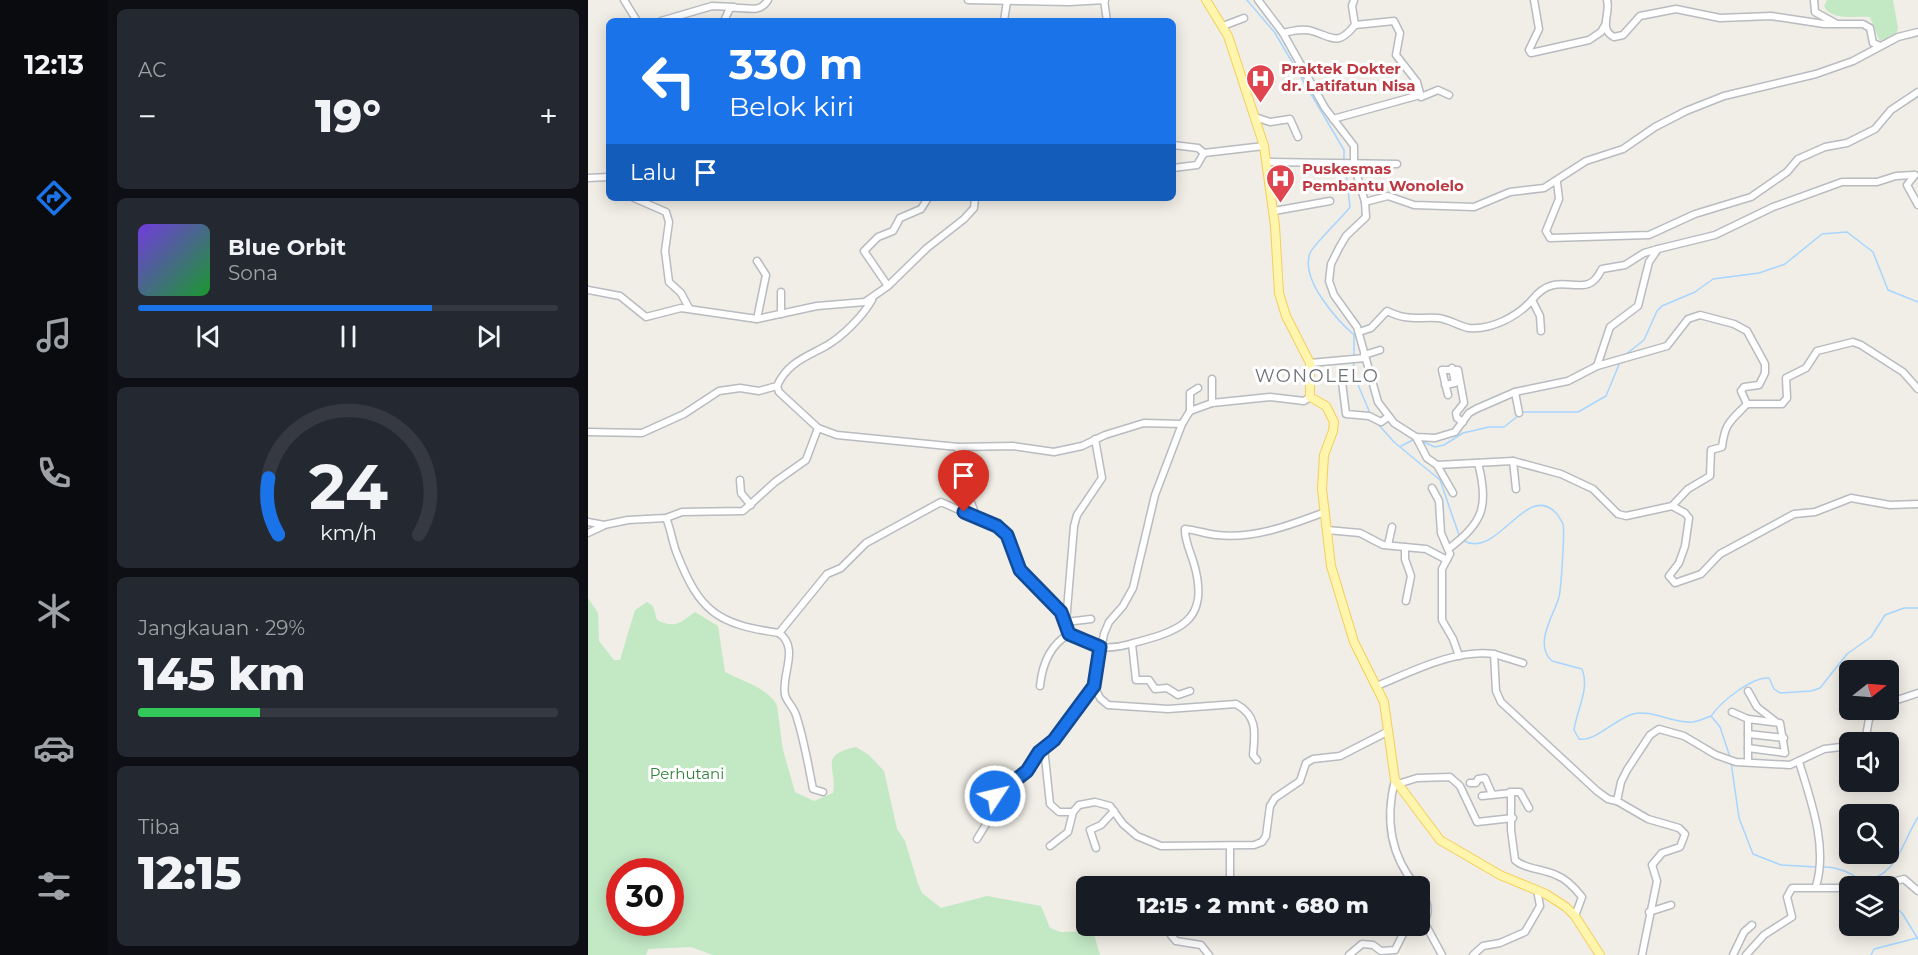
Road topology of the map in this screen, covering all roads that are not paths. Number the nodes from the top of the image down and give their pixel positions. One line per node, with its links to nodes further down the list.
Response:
1 (624, 0): 13 (street)
2 (768, 0): 12 (street)
3 (969, 0): 4 (street)
4 (1006, 0): 5 (street); 16 (street)
5 (1105, 0): 17 (street)
6 (1206, 0): 22 (main road)
7 (1258, 0): 24 (street)
8 (1354, 0): 20 (street)
9 (1534, 0): 21 (street)
10 (1607, 0): 21 (street)
11 (1814, 0): 19 (street)
12 (734, 7): 14 (street); 15 (street)
13 (635, 18)
14 (671, 18)
15 (725, 18)
16 (1004, 18)
17 (1107, 18)
18 (1244, 18): 22 (street)
19 (1838, 24): 21 (street); 25 (street)
20 (1355, 25): 24 (street); 27 (street)
21 (1605, 25)
22 (1223, 26): 29 (main road)
23 (1918, 32): 25 (street)
24 (1283, 33): 30 (street)
25 (1880, 46): 42 (street)
26 (1918, 92): 42 (street)
27 (1420, 95): 28 (street); 30 (street)
28 (1449, 95)
29 (1255, 117): 31 (street); 33 (main road)
30 (1333, 119): 36 (street)
31 (1298, 137)
32 (1176, 145): 34 (street)
33 (1264, 146): 34 (street); 35 (main road)
34 (1204, 153): 38 (street)
35 (1267, 162): 36 (street); 49 (main road)
36 (1347, 164): 37 (street); 47 (street)
37 (1397, 164)
38 (1176, 168)
39 (1916, 174): 48 (street); 50 (street)
40 (606, 177): 41 (street)
41 (588, 178)
42 (1557, 182): 47 (street)
43 (641, 201): 57 (street)
44 (926, 201): 52 (street)
45 (975, 201): 52 (street)
46 (1330, 201): 49 (street)
47 (1365, 202): 61 (street)
48 (1918, 205)
49 (1274, 211): 64 (main road)
50 (1658, 249): 56 (street); 65 (street)
51 (757, 261): 59 (street)
52 (888, 286): 55 (street)
53 (588, 290): 57 (street)
54 (781, 292): 58 (street)
55 (872, 299): 58 (street); 68 (street)
56 (1532, 300): 60 (street); 61 (street)
57 (688, 308): 59 (street)
58 (781, 314): 59 (street)
59 (757, 319)
60 (1541, 331)
61 (1359, 332): 63 (street)
62 (1380, 351): 63 (street)
63 (1365, 356): 64 (street); 78 (street)
64 (1310, 363): 73 (main road)
65 (1597, 366): 71 (street); 75 (street)
66 (1341, 374): 78 (street)
67 (1212, 379): 74 (street)
68 (777, 386): 81 (street); 82 (street)
69 (1198, 388): 76 (street)
70 (1918, 389): 75 (street)
71 (1515, 393): 77 (street); 79 (street)
72 (1448, 395): 79 (street)
73 (1310, 397): 74 (street); 96 (main road)
74 (1212, 403): 76 (street)
75 (1747, 404): 95 (street)
76 (1190, 411): 80 (street)
77 (1519, 413)
78 (1388, 417): 83 (street)
79 (1463, 422): 83 (street)
80 (1182, 424): 84 (street); 114 (street)
81 (818, 428): 85 (street); 93 (street)
82 (588, 432)
83 (1416, 437): 88 (street)
84 (1095, 439): 85 (street); 110 (street)
85 (958, 447): 98 (street)
86 (1513, 461): 87 (street); 91 (street); 95 (street)
87 (1478, 463): 88 (street); 106 (street)
88 (1437, 465): 92 (street)
89 (740, 480): 93 (street)
90 (1432, 488): 106 (street)
91 (1516, 489)
92 (1453, 493)
93 (750, 504): 97 (street)
94 (1918, 504): 95 (street)
95 (1672, 506)
96 (1325, 512): 102 (main road); 113 (street)
97 (666, 518): 100 (street); 111 (street)
98 (978, 518): 110 (street); 111 (street)
99 (588, 522): 100 (street)
100 (604, 525): 103 (street)
101 (1392, 527): 104 (street)
102 (1327, 530): 104 (street); 120 (main road)
103 (588, 532)
104 (1388, 545): 105 (street)
105 (1406, 547): 107 (street); 108 (street)
106 (1448, 549): 107 (street)
107 (1447, 560): 116 (street)
108 (1406, 601)
109 (1091, 619): 110 (street)
110 (1066, 622): 112 (street)
111 (779, 633): 139 (street)
112 (1069, 634): 114 (street); 118 (street)
113 (1132, 644): 114 (street); 121 (street)
114 (1100, 647): 119 (street)
115 (1494, 654): 116 (street); 117 (street); 143 (street)
116 (1460, 656): 120 (street)
117 (1523, 663)
118 (1040, 686)
119 (1094, 686): 132 (street); 134 (street)
120 (1377, 686): 128 (main road)
121 (1190, 691)
122 (1748, 691): 127 (street)
123 (1918, 693): 124 (street)
124 (1899, 699)
125 (1732, 712): 126 (street)
126 (1748, 719): 127 (street); 129 (street)
127 (1775, 722): 130 (street)
128 (1387, 732): 137 (main road); 150 (street)
129 (1748, 734): 130 (street); 133 (street)
130 (1784, 738): 133 (street)
131 (1839, 747): 136 (street)
132 (1044, 748): 146 (street); 148 (street)
133 (1748, 748): 135 (street)
134 (1257, 760)
135 (1748, 762): 136 (street); 143 (street)
136 (1799, 762): 155 (street)
137 (1397, 782): 147 (street); 153 (street); 157 (main road)
138 (1470, 783): 141 (street)
139 (823, 792)
140 (1510, 792): 141 (street); 144 (street); 147 (street)
141 (1492, 794): 142 (street)
142 (1482, 796)
143 (1617, 801): 160 (street)
144 (1529, 808)
145 (1114, 811): 146 (street); 150 (street); 151 (street)
146 (1073, 812): 149 (street)
147 (1513, 818): 161 (street)
148 (977, 839)
149 (1050, 846)
150 (1230, 847): 152 (street)
151 (1096, 848)
152 (1230, 876)
153 (1410, 876)
154 (1899, 880): 158 (street)
155 (1816, 886): 156 (street); 173 (street)
156 (1839, 887)
157 (1537, 890): 161 (main road); 169 (street)
158 (1918, 891)
159 (1671, 905): 160 (street)
160 (1649, 912): 171 (street)
161 (1575, 916): 170 (main road)
162 (1752, 925): 172 (street)
163 (1172, 936): 166 (street)
164 (1402, 936): 167 (street)
165 (1429, 936): 168 (street)
166 (1209, 955)
167 (1349, 955)
168 (1442, 955)
169 (1473, 955)
170 (1600, 955)
171 (1642, 955)
172 (1733, 955)
173 (1746, 955)

